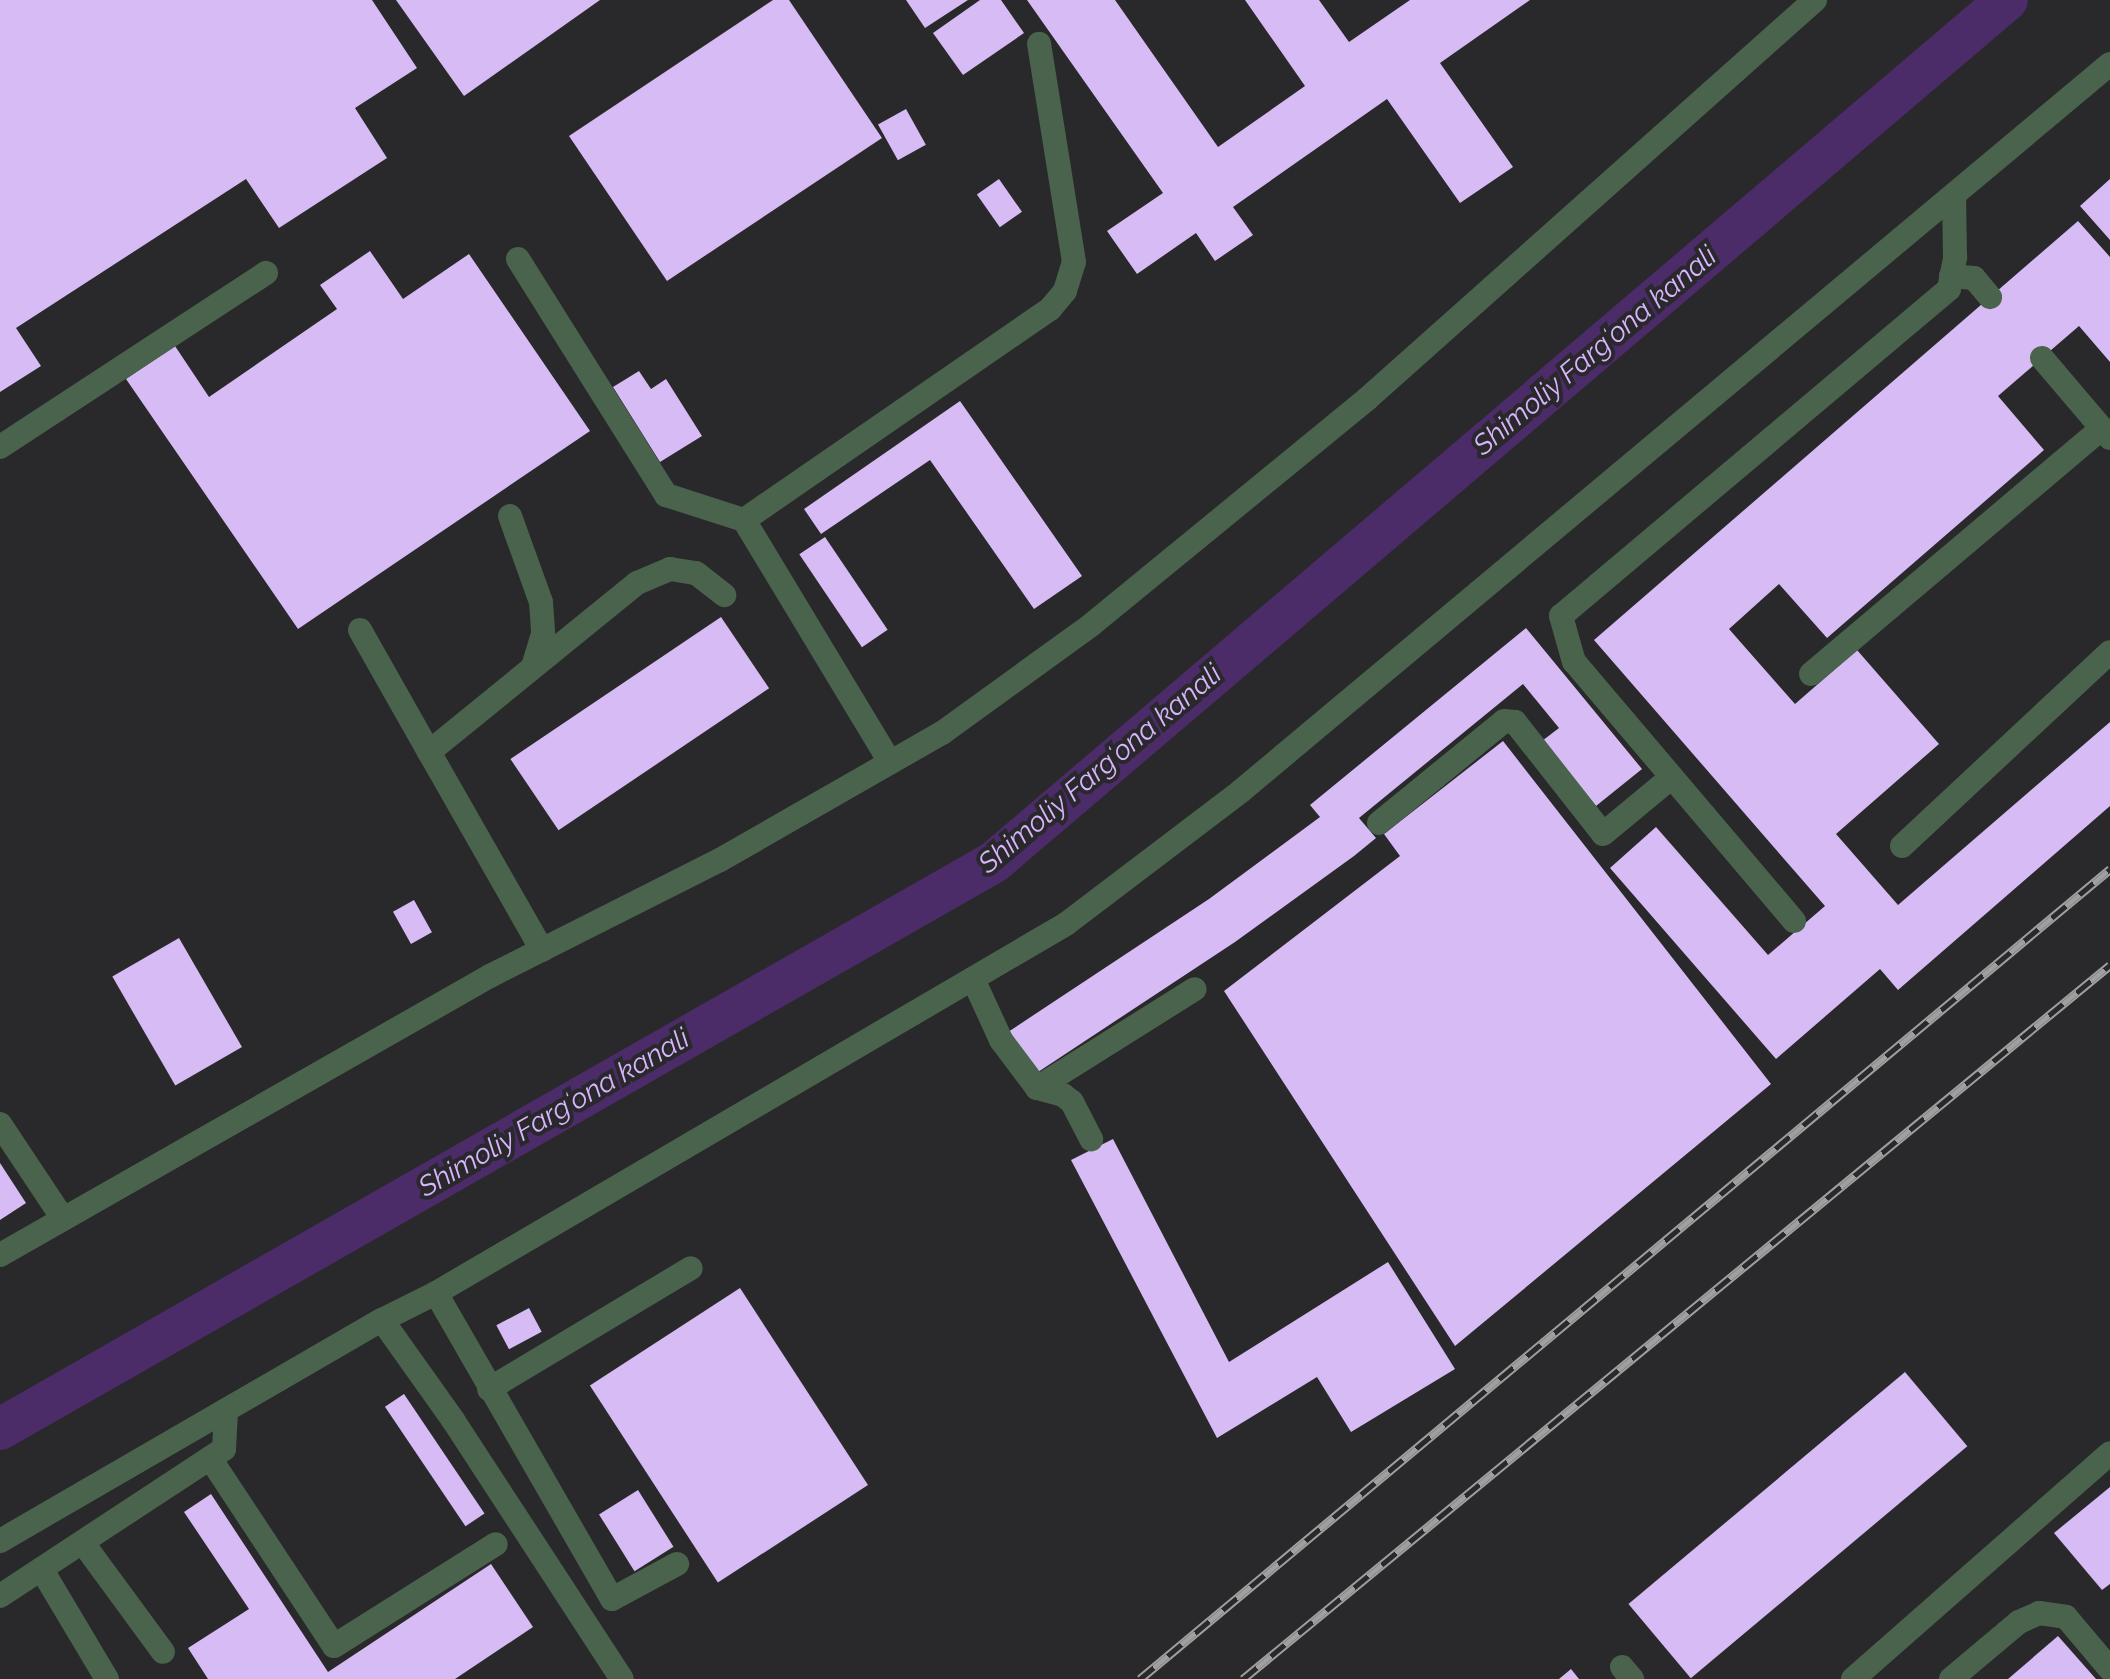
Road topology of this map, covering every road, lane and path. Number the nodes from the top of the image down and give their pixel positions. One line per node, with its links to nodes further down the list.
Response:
1 (1815, 0): 20 (street)
2 (1039, 44): 13 (street)
3 (2110, 64): 4 (street)
4 (1954, 196): 7 (street); 26 (street)
5 (518, 259): 13 (street)
6 (266, 273): 11 (street)
7 (1951, 276): 8 (street); 21 (street)
8 (1990, 297)
9 (2042, 358): 10 (street)
10 (2106, 433): 18 (street)
11 (0, 447)
12 (510, 516): 17 (street)
13 (744, 520): 20 (street)
14 (724, 595): 17 (street)
15 (360, 630): 19 (street)
16 (2110, 652): 23 (street)
17 (533, 666): 19 (street)
18 (1811, 674)
19 (429, 752): 25 (street)
20 (890, 762): 25 (street)
21 (1672, 777): 22 (street); 24 (street)
22 (1379, 823)
23 (1902, 846)
24 (1794, 921)
25 (542, 950): 31 (street)
26 (973, 979): 28 (street); 34 (street)
27 (1195, 989): 28 (street)
28 (1037, 1088): 30 (street)
29 (0, 1124): 31 (street)
30 (1091, 1139)
31 (63, 1219): 32 (street)
32 (0, 1255)
33 (691, 1268): 36 (street)
34 (436, 1293): 35 (street); 36 (street)
35 (382, 1320): 37 (street); 49 (street)
36 (489, 1389): 43 (street)
37 (226, 1410): 39 (street); 40 (street)
38 (2110, 1453): 50 (street)
39 (210, 1458): 41 (street); 42 (street)
40 (0, 1541)
41 (83, 1543): 44 (street); 46 (street)
42 (496, 1544)
43 (677, 1564)
44 (42, 1570): 45 (street); 48 (street)
45 (0, 1596)
46 (163, 1652)
47 (2110, 1669): 51 (street)
48 (107, 1679)
49 (622, 1679)
50 (1853, 1679)
51 (1951, 1679)

